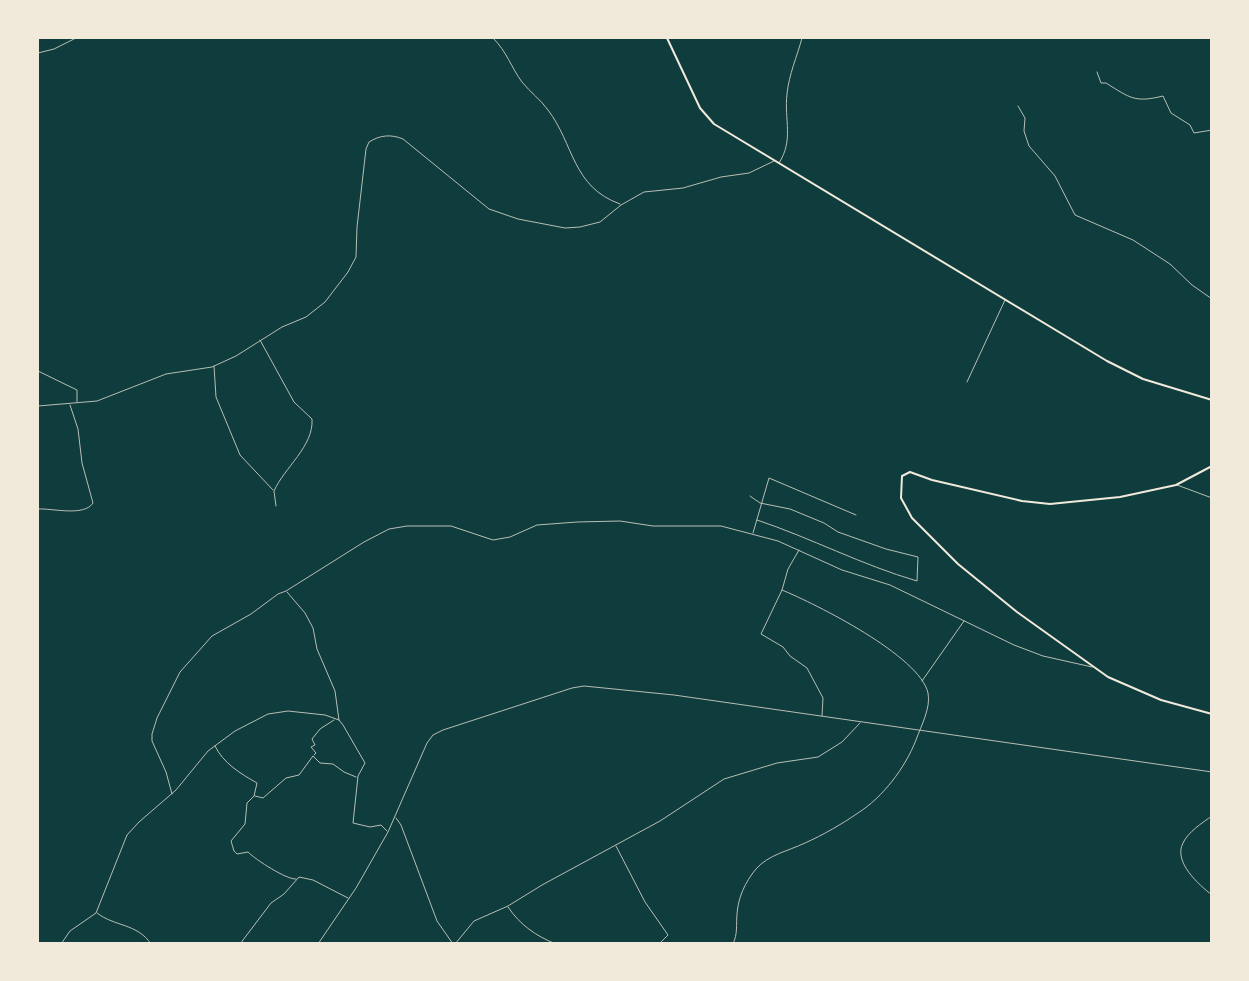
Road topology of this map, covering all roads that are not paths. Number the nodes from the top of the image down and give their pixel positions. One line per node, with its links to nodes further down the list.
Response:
1 (76, 38): 5 (street)
2 (493, 38): 11 (street)
3 (667, 38): 9 (main road)
4 (802, 38): 10 (street)
5 (38, 53)
6 (1097, 72): 8 (street)
7 (1018, 106): 13 (street)
8 (1212, 130)
9 (774, 161): 10 (main road); 11 (street)
10 (779, 164): 12 (main road)
11 (620, 205): 14 (street)
12 (1006, 299): 17 (street); 18 (main road)
13 (1212, 299)
14 (260, 340): 15 (street); 24 (street)
15 (214, 366): 19 (street); 24 (street)
16 (38, 370): 19 (street)
17 (967, 382)
18 (1212, 400)
19 (77, 403): 20 (street)
20 (70, 404): 21 (street); 29 (street)
21 (38, 406)
22 (1212, 466): 23 (main road)
23 (1176, 484): 26 (street); 37 (main road)
24 (274, 491): 28 (street)
25 (750, 496): 27 (street)
26 (1212, 498)
27 (760, 503): 30 (street); 31 (street); 31 (street)
28 (276, 506)
29 (38, 509)
30 (856, 514)
31 (757, 520): 32 (street)
32 (753, 533): 33 (street); 35 (street)
33 (799, 550): 34 (street); 36 (street)
34 (782, 590): 38 (street); 40 (street)
35 (286, 591): 42 (street); 49 (street)
36 (964, 620): 37 (street); 38 (street)
37 (1094, 667): 39 (main road)
38 (922, 681): 44 (street)
39 (1212, 714)
40 (822, 717): 43 (street); 51 (street)
41 (335, 719): 42 (street); 45 (street); 46 (street)
42 (339, 720): 48 (street)
43 (860, 723): 44 (street); 54 (street)
44 (920, 731): 47 (street); 67 (street)
45 (215, 745): 49 (street); 50 (street)
46 (313, 756): 48 (street); 50 (street)
47 (1212, 772)
48 (358, 778): 53 (street)
49 (172, 794): 59 (street)
50 (254, 796): 55 (street)
51 (395, 816): 53 (street); 64 (street)
52 (1212, 816): 56 (street)
53 (388, 832): 57 (street)
54 (616, 845): 58 (street); 66 (street)
55 (296, 879): 57 (street); 62 (street)
56 (1212, 895)
57 (348, 899): 63 (street)
58 (508, 906): 64 (street); 65 (street)
59 (96, 913): 60 (street); 61 (street)
60 (61, 944)
61 (151, 944)
62 (240, 944)
63 (318, 944)
64 (454, 944)
65 (556, 944)
66 (659, 944)
67 (733, 944)

